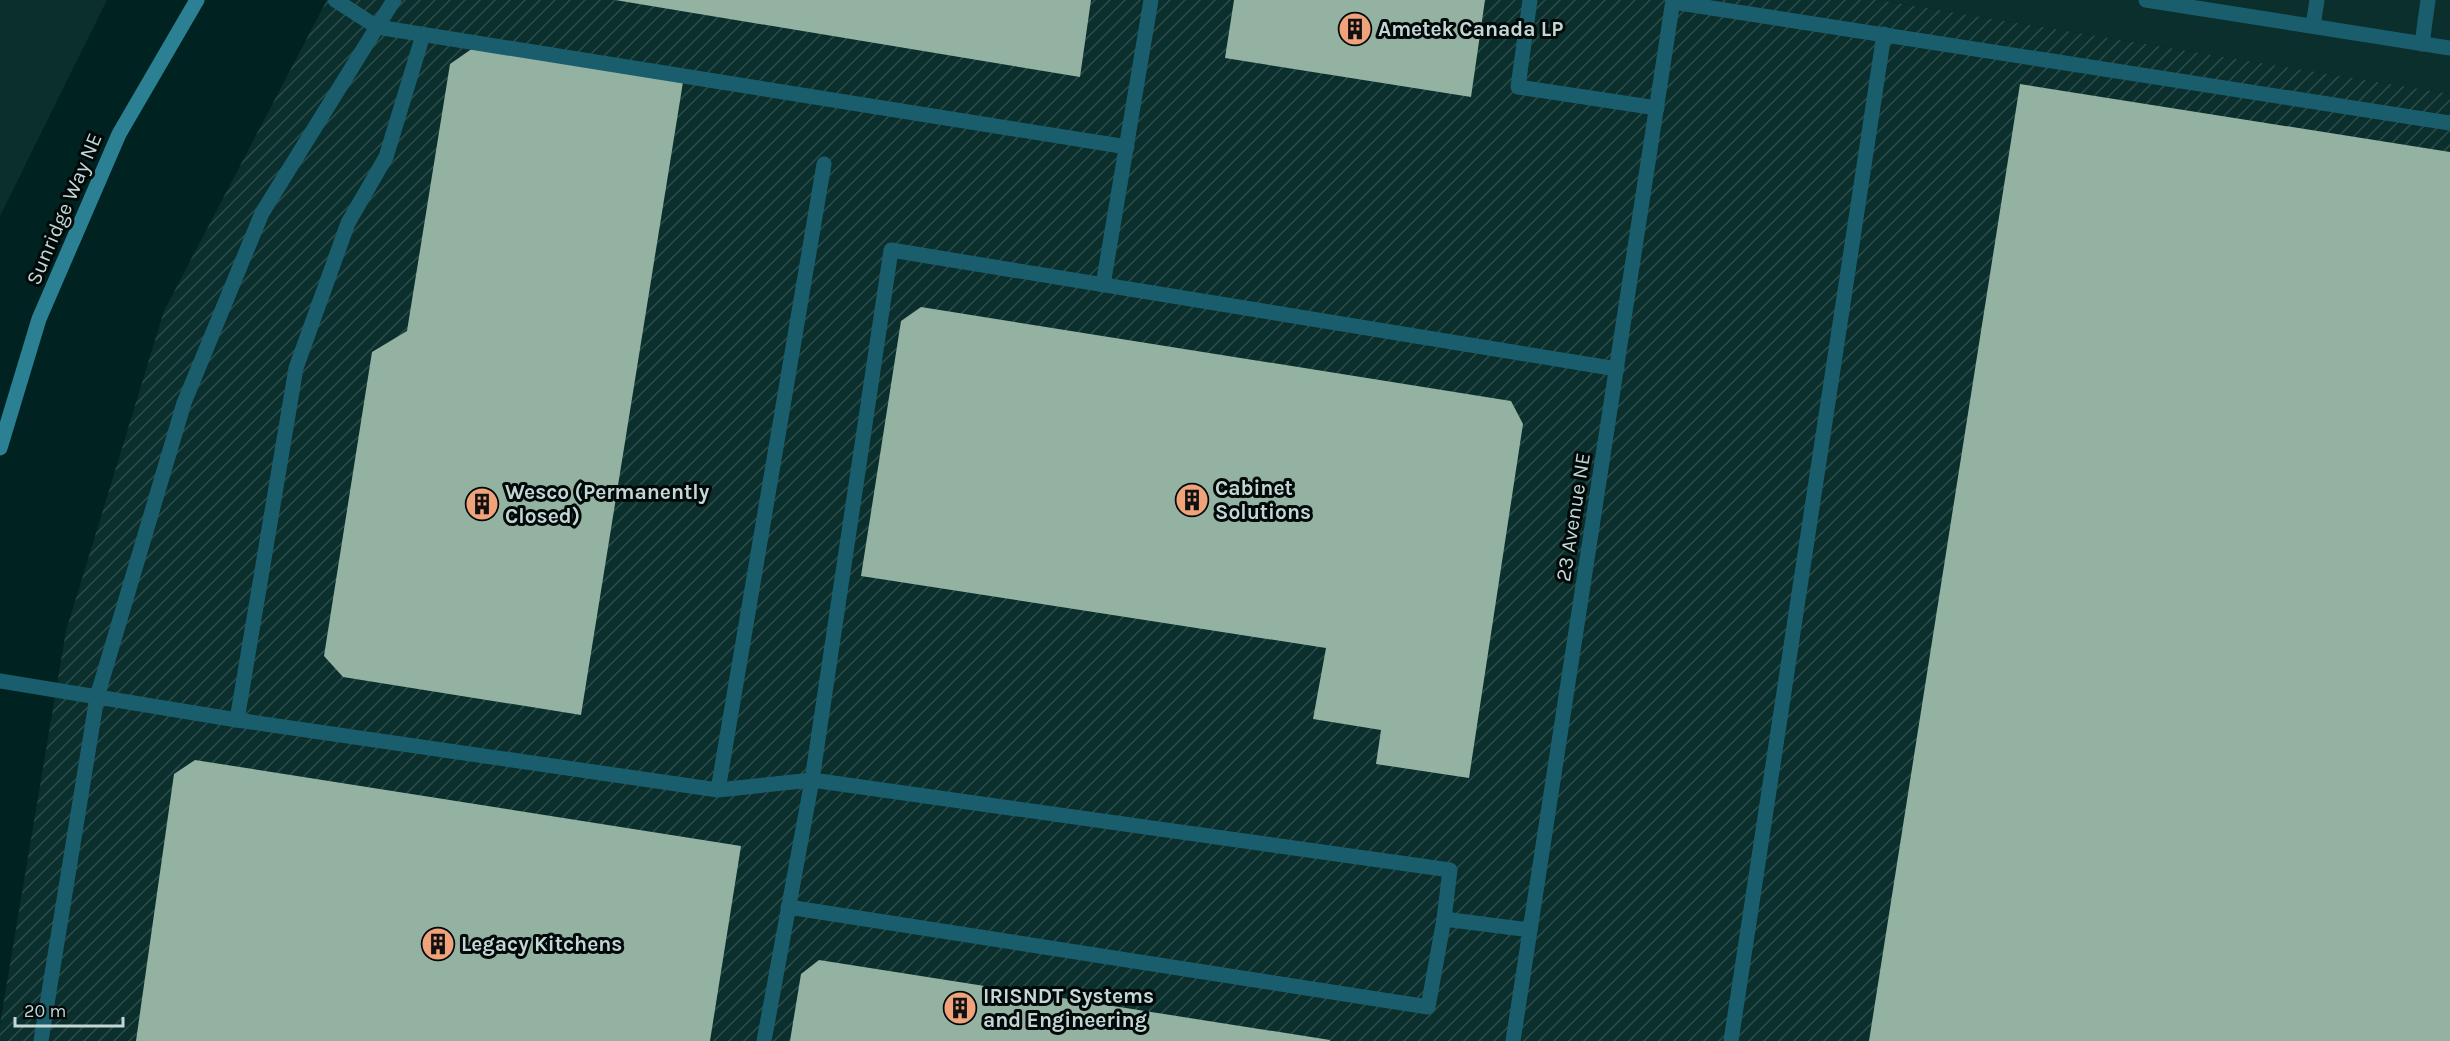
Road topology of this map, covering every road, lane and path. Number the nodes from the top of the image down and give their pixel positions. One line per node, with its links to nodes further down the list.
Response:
1 (197, 0): 23 (street, Sunridge Way NE)
2 (335, 0): 12 (street)
3 (394, 0): 12 (street)
4 (1151, 0): 19 (street)
5 (1530, 0): 17 (street)
6 (2146, 0): 10 (street)
7 (2317, 0): 11 (street)
8 (2428, 0): 15 (street)
9 (1673, 1): 13 (street); 17 (street, 23 Avenue NE)
10 (2212, 5): 11 (street)
11 (2313, 26): 15 (street)
12 (377, 27): 14 (street); 25 (street)
13 (1884, 34): 18 (street); 35 (street)
14 (423, 35): 19 (street); 26 (street)
15 (2421, 44): 16 (street)
16 (2450, 48)
17 (1657, 108): 22 (street, 23 Avenue NE)
18 (2450, 123)
19 (1127, 147): 21 (street)
20 (824, 164): 28 (street)
21 (1103, 285): 22 (street); 27 (street)
22 (1617, 369): 31 (street, 23 Avenue NE)
23 (0, 448)
24 (0, 681): 25 (street)
25 (97, 697): 26 (street); 32 (street)
26 (237, 720): 28 (street)
27 (812, 780): 28 (street); 29 (street); 30 (street)
28 (718, 790)
29 (788, 907): 30 (street); 33 (street)
30 (1444, 919): 31 (street)
31 (1530, 930): 34 (street, 23 Avenue NE)
32 (41, 1041)
33 (764, 1041)
34 (1513, 1041)
35 (1731, 1041)

